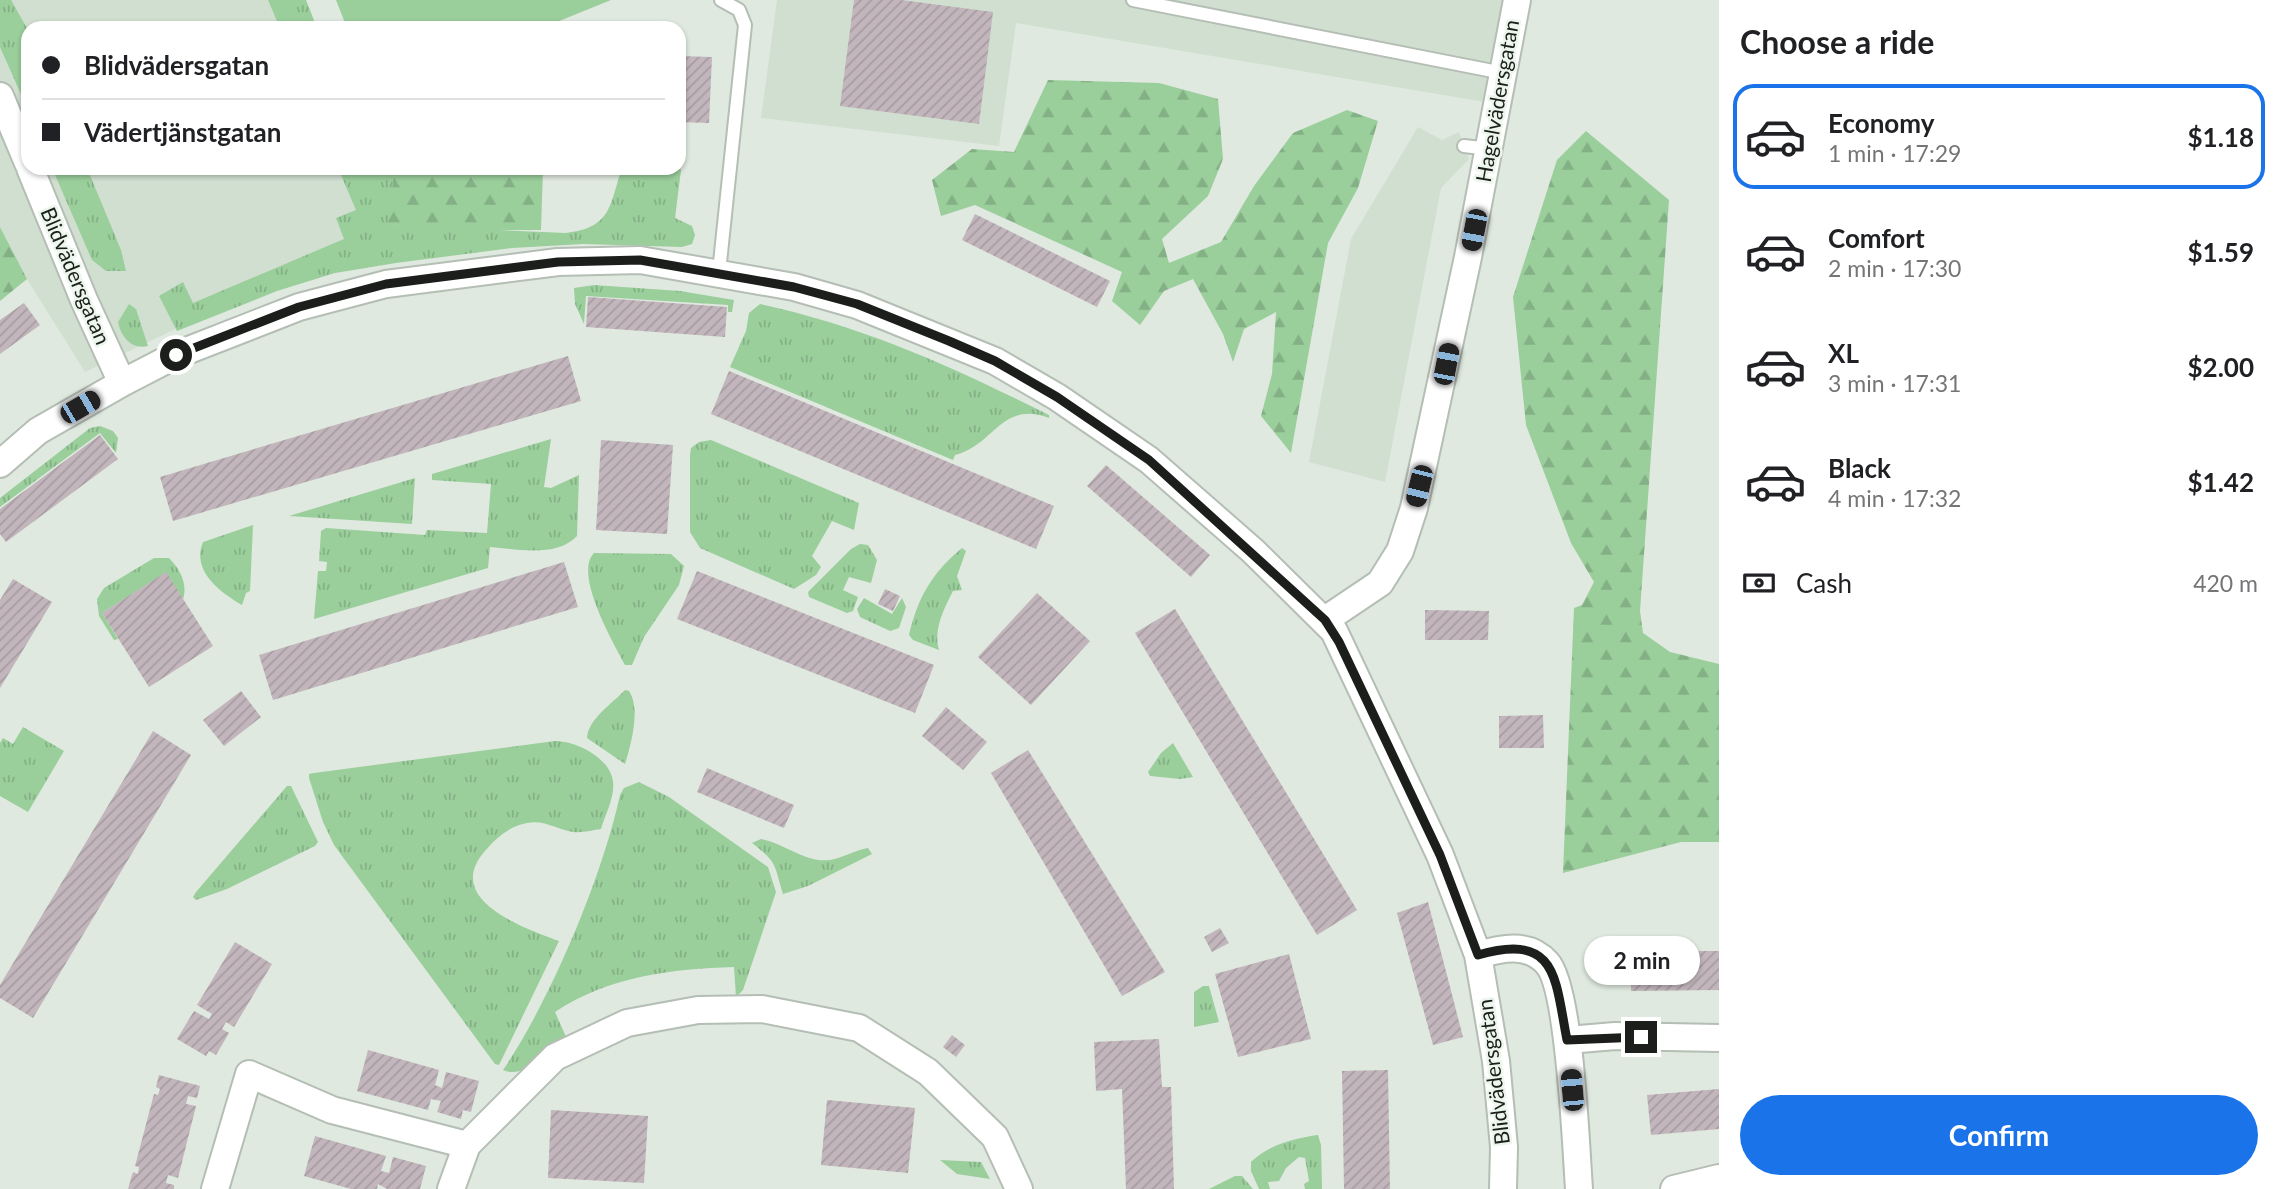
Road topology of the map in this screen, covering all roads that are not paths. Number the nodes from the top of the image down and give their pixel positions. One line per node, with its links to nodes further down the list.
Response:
1 (721, 0): 8 (lane)
2 (1132, 0): 4 (lane)
3 (1517, 0): 4 (street, Hagelvädersgatan)
4 (1503, 74): 11 (street, Hagelvädersgatan)
5 (0, 96): 6 (street, Blidvädersgatan)
6 (21, 147)
7 (33, 175): 9 (street, Blidvädersgatan)
8 (719, 272): 9 (street, Blidvädersgatan); 11 (street, Blidvädersgatan)
9 (122, 383): 10 (street, Blidvädersgatan)
10 (0, 464)
11 (1325, 620): 12 (street, Blidvädersgatan)
12 (1478, 955): 14 (street); 20 (street, Blidvädersgatan)
13 (1719, 1038): 14 (street)
14 (1567, 1040): 21 (street)
15 (467, 1145): 17 (street); 18 (street); 19 (street)
16 (1719, 1178): 22 (street)
17 (215, 1189)
18 (451, 1189)
19 (1019, 1189)
20 (1503, 1189)
21 (1579, 1189)
22 (1674, 1189)

